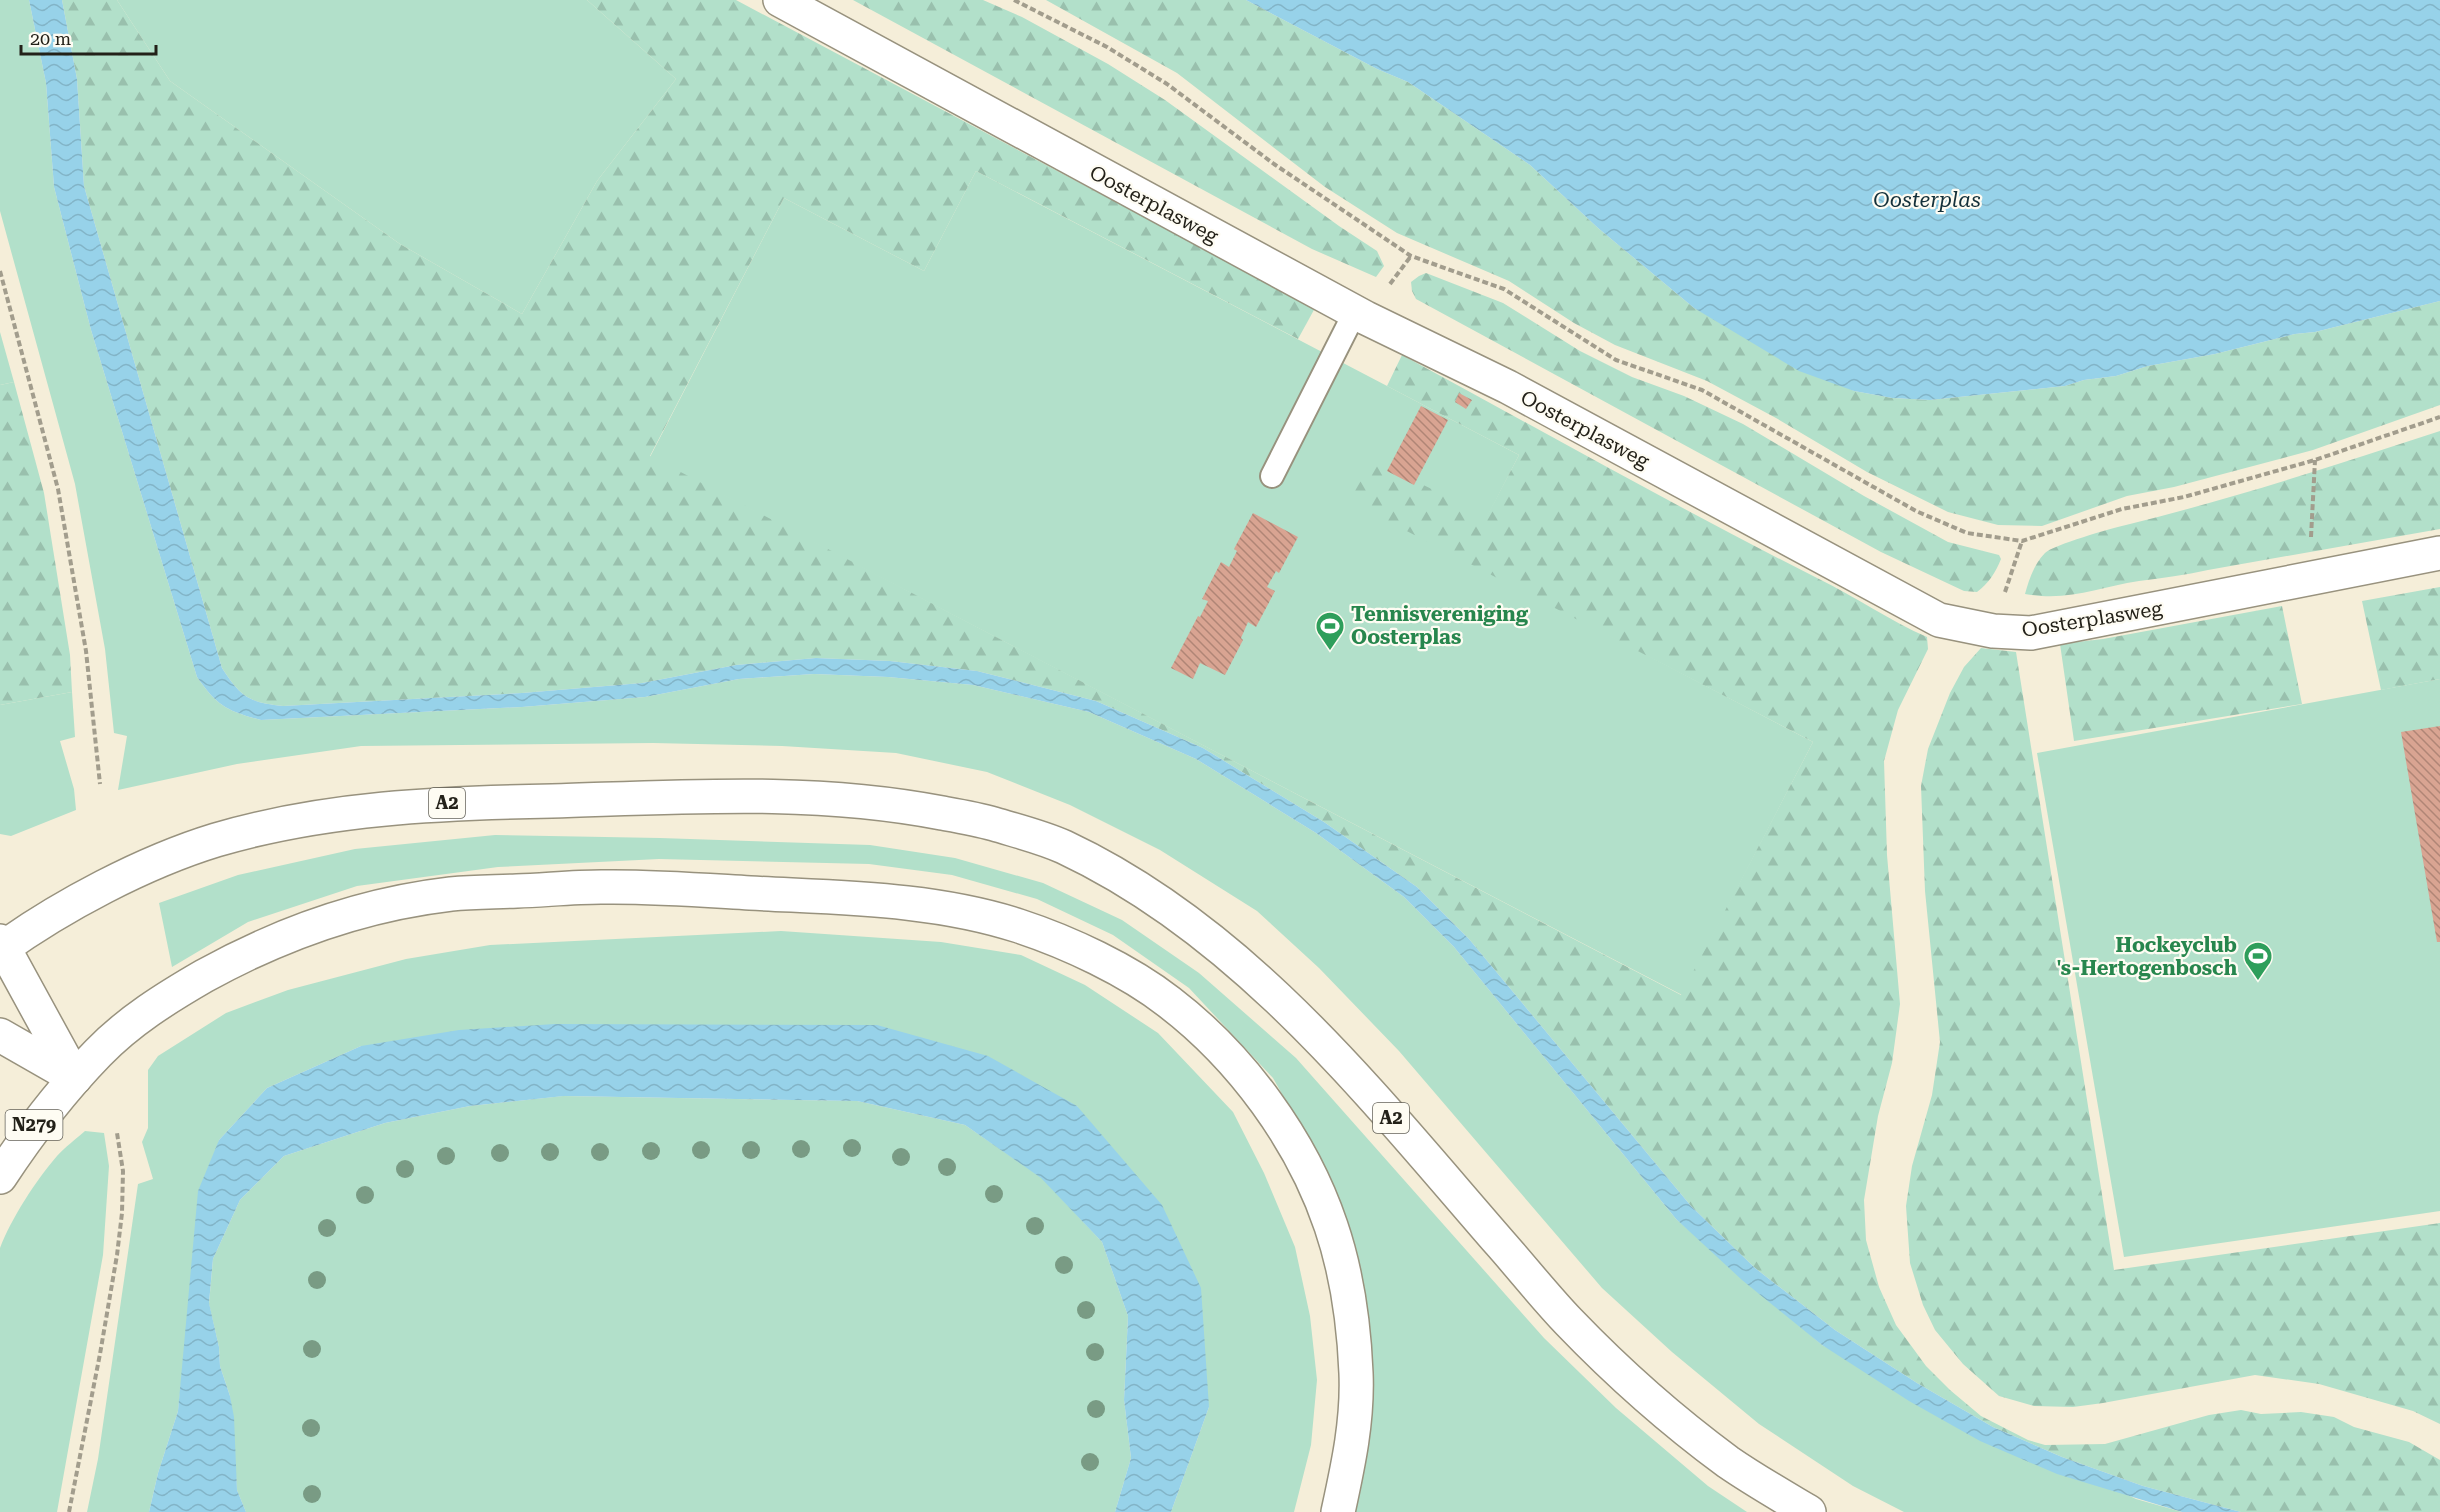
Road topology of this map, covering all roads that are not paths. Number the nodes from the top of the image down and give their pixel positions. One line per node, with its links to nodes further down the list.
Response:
1 (780, 0): 2 (main road, Oosterplasweg)
2 (1355, 312): 3 (lane); 4 (main road, Oosterplasweg)
3 (1272, 476)
4 (2440, 553)
5 (1, 946): 7 (main road); 10 (main road, A2)
6 (0, 1035): 7 (main road)
7 (75, 1078): 8 (main road, N279); 9 (main road)
8 (0, 1177)
9 (1338, 1512)
10 (1809, 1512)

